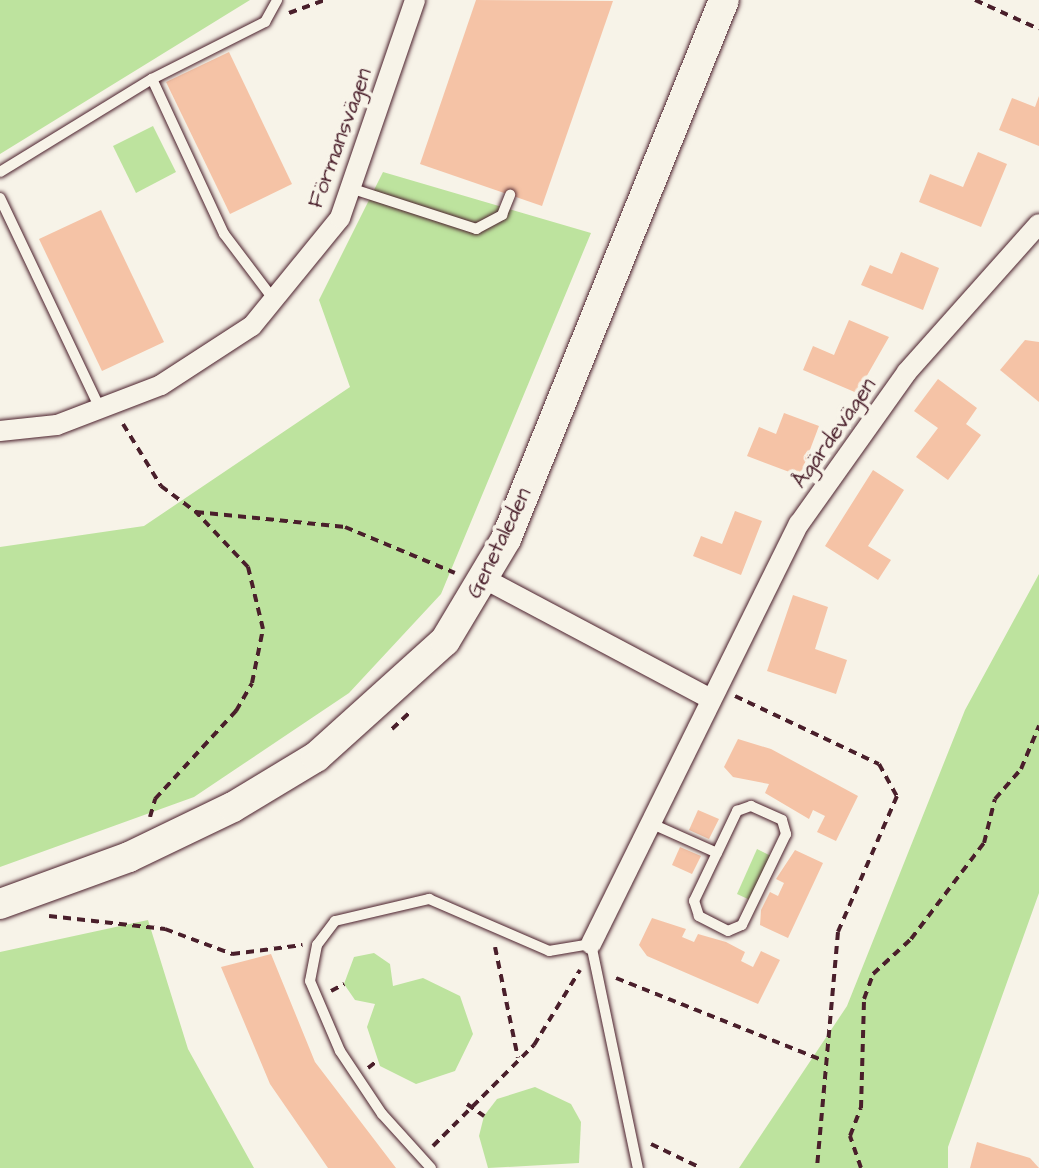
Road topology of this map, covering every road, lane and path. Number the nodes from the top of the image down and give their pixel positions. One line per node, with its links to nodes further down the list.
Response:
1 (277, 0): 6 (lane)
2 (324, 0): 6 (path)
3 (415, 0): 10 (street, Förmansvägen)
4 (724, 0): 18 (main road, Genetaleden)
5 (975, 0): 7 (path)
6 (265, 22): 8 (lane)
7 (1039, 29)
8 (152, 79): 9 (lane); 14 (lane)
9 (0, 172)
10 (350, 188): 11 (lane); 14 (street, Förmansvägen)
11 (510, 195)
12 (0, 198): 15 (lane)
13 (1039, 224): 19 (street, Ågärdevägen)
14 (274, 300): 15 (street, Förmansvägen)
15 (107, 408): 16 (street, Förmansvägen); 17 (path)
16 (0, 431)
17 (196, 512): 18 (path); 24 (path)
18 (485, 579): 19 (street); 26 (main road, Genetaleden)
19 (712, 692): 23 (street, Ågärdevägen); 33 (path)
20 (412, 709): 22 (path)
21 (1039, 726): 42 (path)
22 (382, 737)
23 (650, 823): 25 (lane); 29 (street, Ågärdevägen)
24 (151, 829)
25 (717, 853): 25 (lane)
26 (0, 904)
27 (56, 906): 30 (path)
28 (489, 923): 29 (lane); 30 (lane); 32 (path)
29 (591, 944): 31 (lane); 32 (path)
30 (317, 945): 37 (lane)
31 (596, 970): 33 (path); 36 (lane)
32 (518, 1058): 34 (path)
33 (822, 1060): 41 (path)
34 (467, 1104): 35 (path); 37 (path)
35 (484, 1116)
36 (631, 1135): 39 (lane); 40 (path)
37 (421, 1160): 38 (lane)
38 (431, 1168)
39 (638, 1168)
40 (701, 1168)
41 (817, 1168)
42 (861, 1168)

